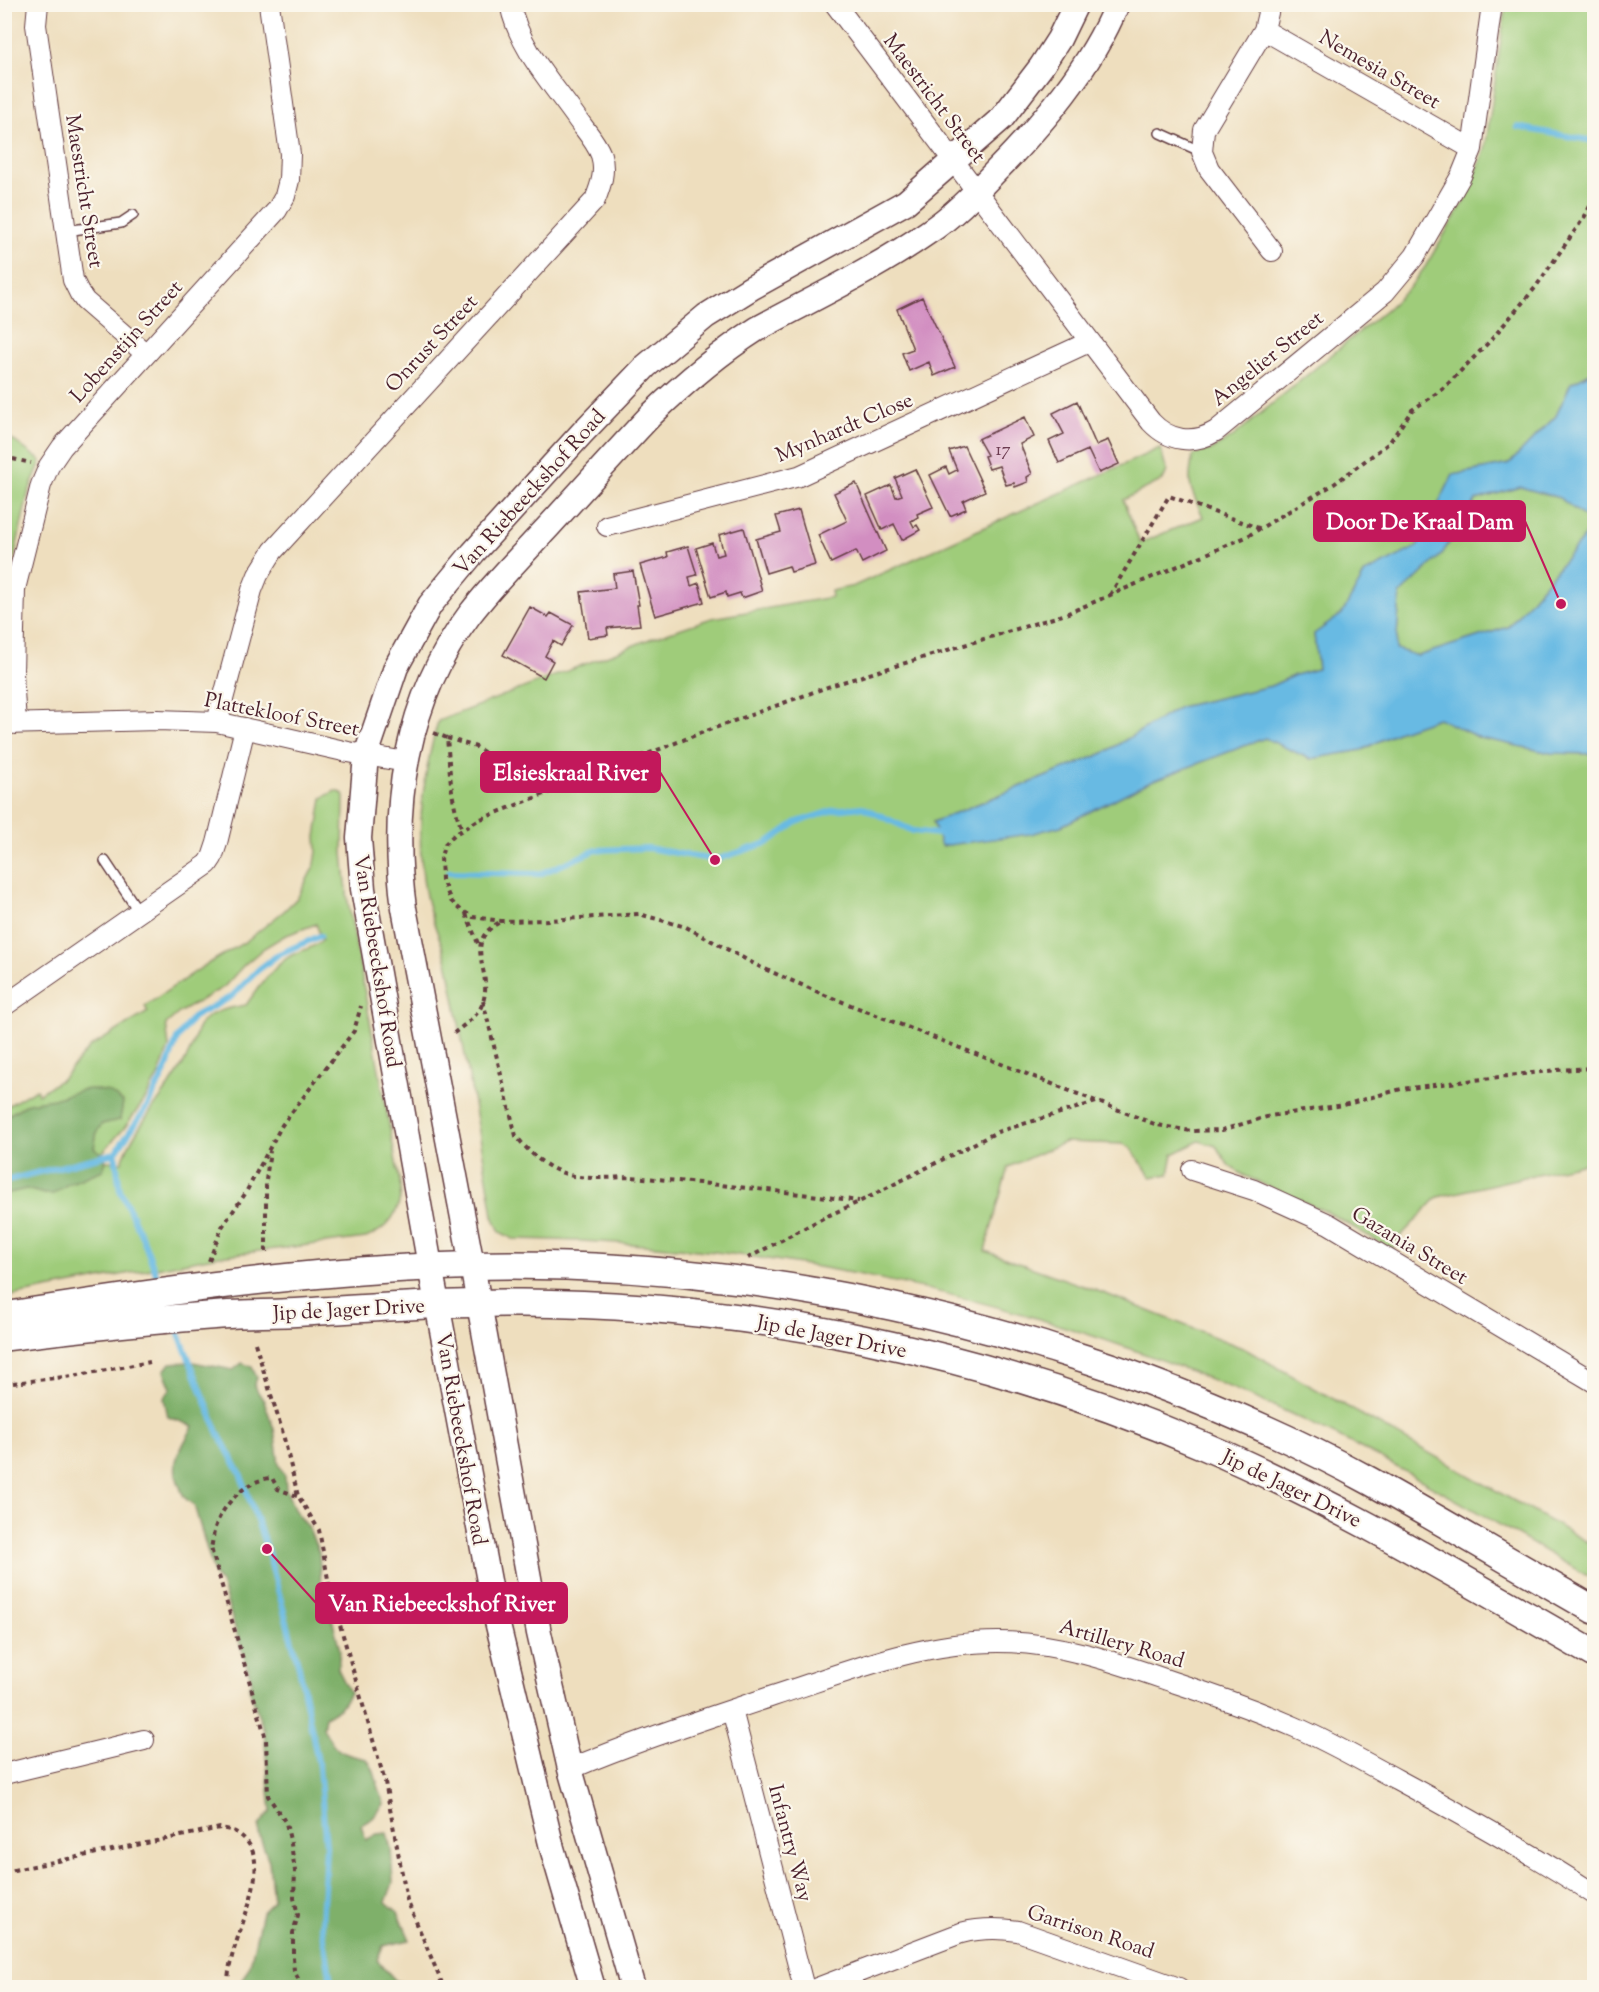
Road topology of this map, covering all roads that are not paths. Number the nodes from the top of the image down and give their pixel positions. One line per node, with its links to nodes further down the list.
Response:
1 (38, 4): 16 (street, Maestricht Street)
2 (269, 4): 19 (street, Lobenstijn Street)
3 (835, 4): 13 (street, Maestricht Street)
4 (1076, 4): 13 (street, Van Riebeeckshof Road)
5 (1117, 4): 14 (street, Van Riebeeckshof Road)
6 (1270, 4): 9 (street)
7 (1492, 4): 11 (street, Angelier Street)
8 (516, 5): 21 (street, Onrust Street)
9 (1264, 30): 11 (street, Nemesia Street); 12 (street)
10 (1160, 133): 12 (lane)
11 (1472, 148): 18 (street, Angelier Street)
12 (1202, 152): 17 (street)
13 (954, 162): 14 (street, Maestricht Street); 24 (street, Van Riebeeckshof Road)
14 (975, 192): 18 (street, Angelier Street); 25 (street, Van Riebeeckshof Road)
15 (133, 215): 16 (lane)
16 (66, 231): 19 (street, Maestricht Street)
17 (1272, 251)
18 (1089, 342): 20 (street, Mynhardt Close)
19 (146, 354): 22 (street, Lobenstijn Street)
20 (607, 526)
21 (217, 722): 22 (street, Plattekloof Street); 23 (street, Plattekloof Street)
22 (10, 724)
23 (245, 728): 24 (street, Plattekloof Street); 27 (street)
24 (366, 755): 25 (street, Plattekloof Street); 31 (street, Van Riebeeckshof Road)
25 (406, 762): 30 (street, Van Riebeeckshof Road)
26 (105, 861): 27 (lane)
27 (140, 912): 28 (street)
28 (4, 1006)
29 (1192, 1170): 39 (street, Gazania Street)
30 (472, 1265): 31 (main road, Jip de Jager Drive); 32 (street, Van Riebeeckshof Road); 40 (main road, Jip de Jager Drive)
31 (430, 1266): 33 (street, Van Riebeeckshof Road); 34 (main road, Jip de Jager Drive)
32 (479, 1303): 33 (main road, Jip de Jager Drive); 41 (main road, Jip de Jager Drive); 44 (street, Van Riebeeckshof Road)
33 (438, 1304): 34 (main road, Jip de Jager Drive); 47 (street, Van Riebeeckshof Road)
34 (102, 1313): 35 (main road, Jip de Jager Drive); 36 (main road, Jip de Jager Drive)
35 (4, 1316)
36 (37, 1333): 37 (main road, Jip de Jager Drive); 38 (main road)
37 (4, 1337)
38 (4, 1346)
39 (1594, 1382)
40 (1594, 1610)
41 (1594, 1654)
42 (732, 1710): 44 (street, Artillery Road); 46 (street, Artillery Road); 49 (street, Infantry Way)
43 (144, 1740): 45 (street)
44 (570, 1769): 48 (street, Van Riebeeckshof Road)
45 (4, 1774)
46 (1594, 1894)
47 (593, 1988)
48 (633, 1988)
49 (804, 1988)
50 (817, 1988): 51 (street, Garrison Road)
51 (1179, 1988)

